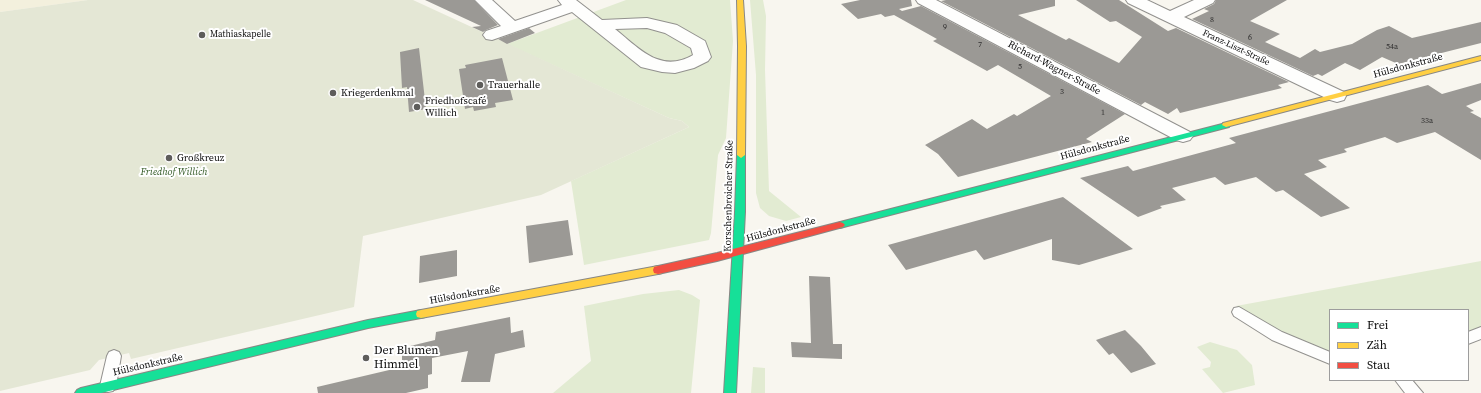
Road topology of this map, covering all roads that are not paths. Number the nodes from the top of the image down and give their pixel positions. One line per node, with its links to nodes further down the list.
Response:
1 (482, 0): 9 (street)
2 (740, 0): 14 (street, Korschenbroicher Straße)
3 (924, 0): 13 (street, Richard-Wagner-Straße)
4 (1134, 0): 7 (street, Franz-Liszt-Straße)
5 (1207, 0): 7 (street)
6 (570, 3): 8 (street); 9 (street)
7 (1171, 17): 12 (street, Franz-Liszt-Straße)
8 (600, 26): 8 (street)
9 (512, 27): 10 (street)
10 (492, 34)
11 (1481, 58): 12 (street, Hülsdonkstraße)
12 (1337, 96): 13 (street, Hülsdonkstraße)
13 (1183, 136): 14 (street, Hülsdonkstraße)
14 (739, 252): 21 (street, Hülsdonkstraße); 23 (street, Korschenbroicher Straße)
15 (1238, 312): 19 (lane)
16 (1481, 333): 17 (lane)
17 (1469, 338)
18 (114, 356): 21 (lane)
19 (1329, 358)
20 (1404, 381): 24 (lane)
21 (108, 386): 22 (street, Hülsdonkstraße)
22 (81, 393)
23 (730, 393)
24 (1415, 393)

